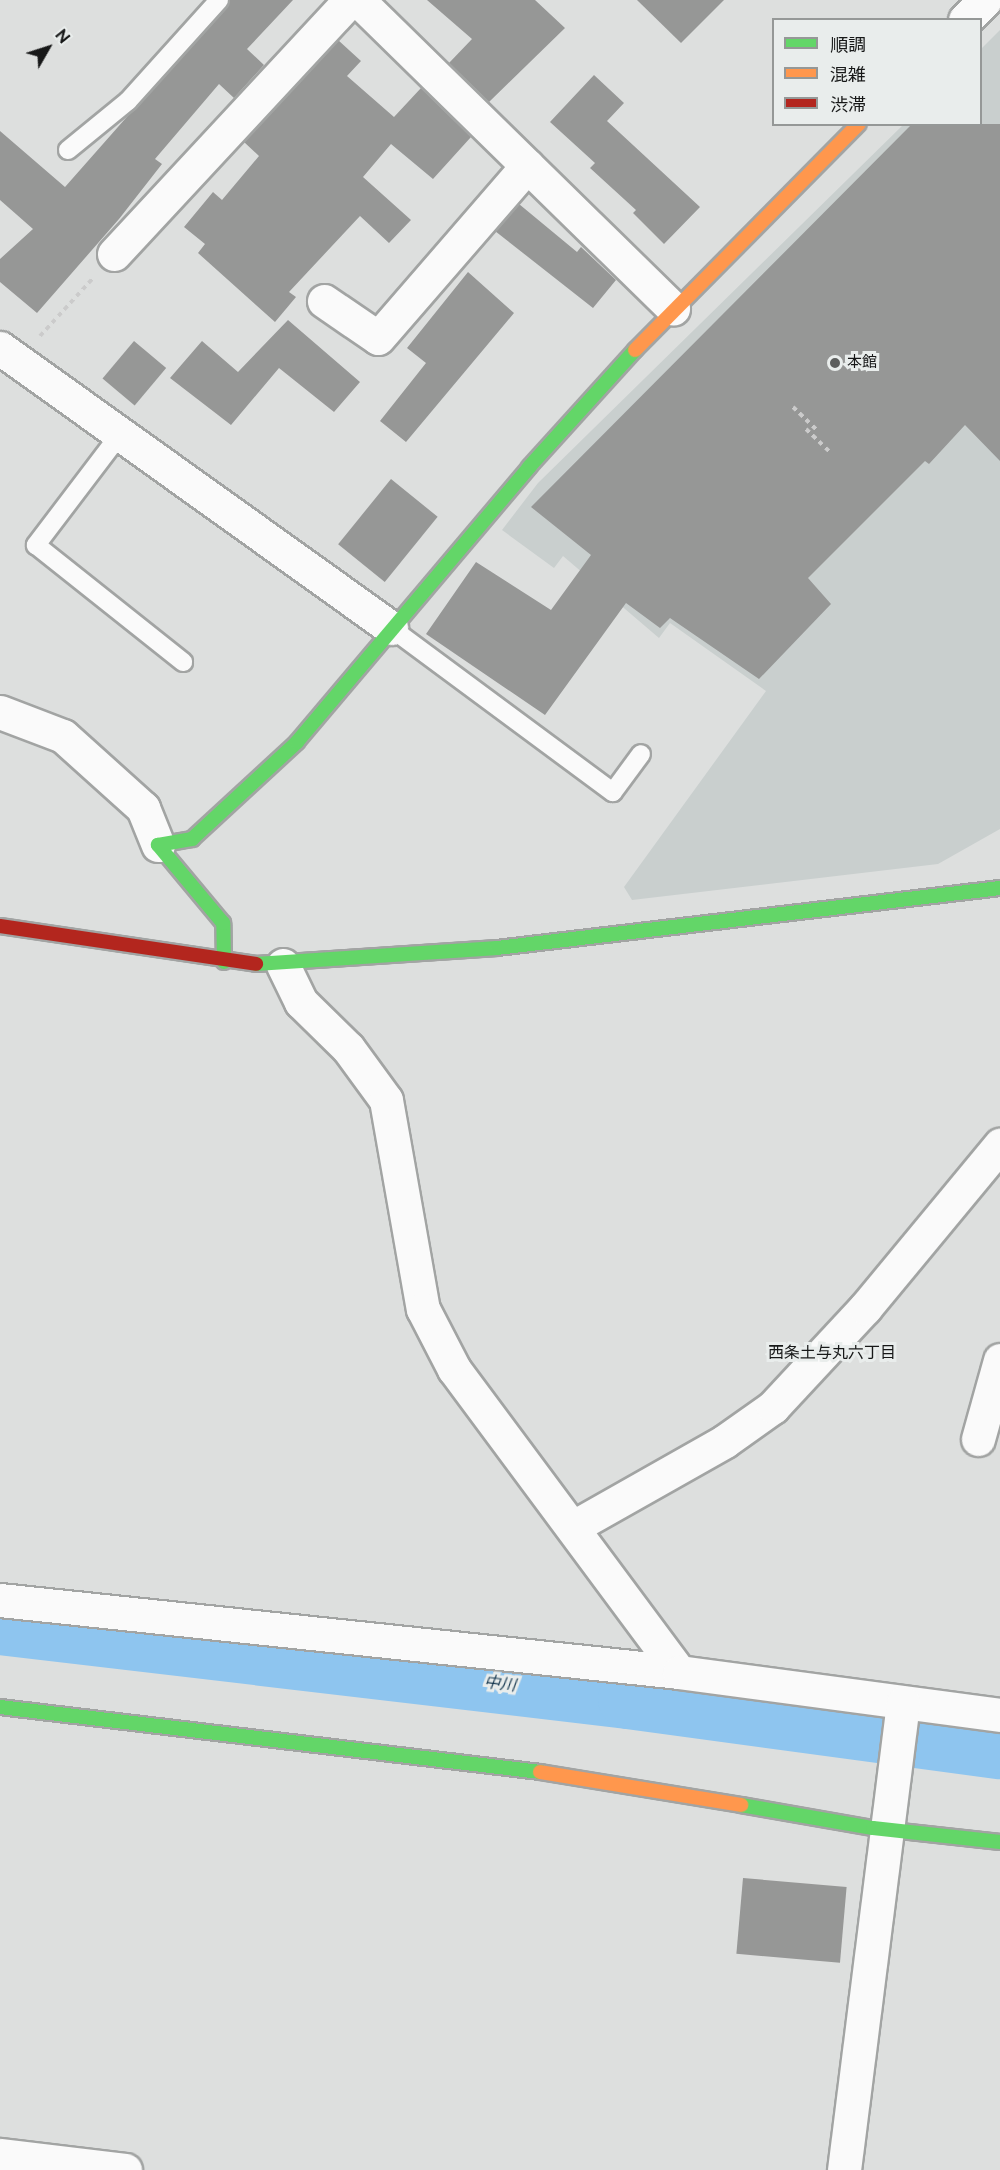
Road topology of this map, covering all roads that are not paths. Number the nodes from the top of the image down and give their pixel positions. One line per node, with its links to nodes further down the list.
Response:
1 (219, 0): 7 (lane)
2 (350, 0): 9 (street)
3 (358, 0): 8 (street)
4 (985, 0): 5 (street)
5 (967, 18)
6 (857, 126): 11 (street)
7 (68, 150)
8 (527, 166): 10 (street); 11 (street)
9 (114, 254)
10 (324, 301)
11 (673, 309): 14 (street)
12 (9, 354): 13 (street)
13 (121, 433): 14 (street); 15 (lane)
14 (391, 628): 17 (lane); 18 (street)
15 (183, 662)
16 (0, 712): 18 (street)
17 (640, 754)
18 (158, 845): 21 (street)
19 (1000, 888): 22 (street)
20 (0, 926): 21 (street)
21 (224, 962): 22 (street)
22 (283, 965): 26 (street)
23 (1000, 1145): 26 (street)
24 (1000, 1360): 25 (street)
25 (978, 1439)
26 (575, 1526): 28 (street)
27 (0, 1600): 28 (street)
28 (679, 1672): 30 (street)
29 (0, 1707): 32 (street)
30 (903, 1708): 31 (street); 32 (street)
31 (1000, 1715)
32 (887, 1821): 33 (street); 36 (street)
33 (1000, 1842)
34 (0, 2156): 35 (street)
35 (125, 2170)
36 (844, 2170)

